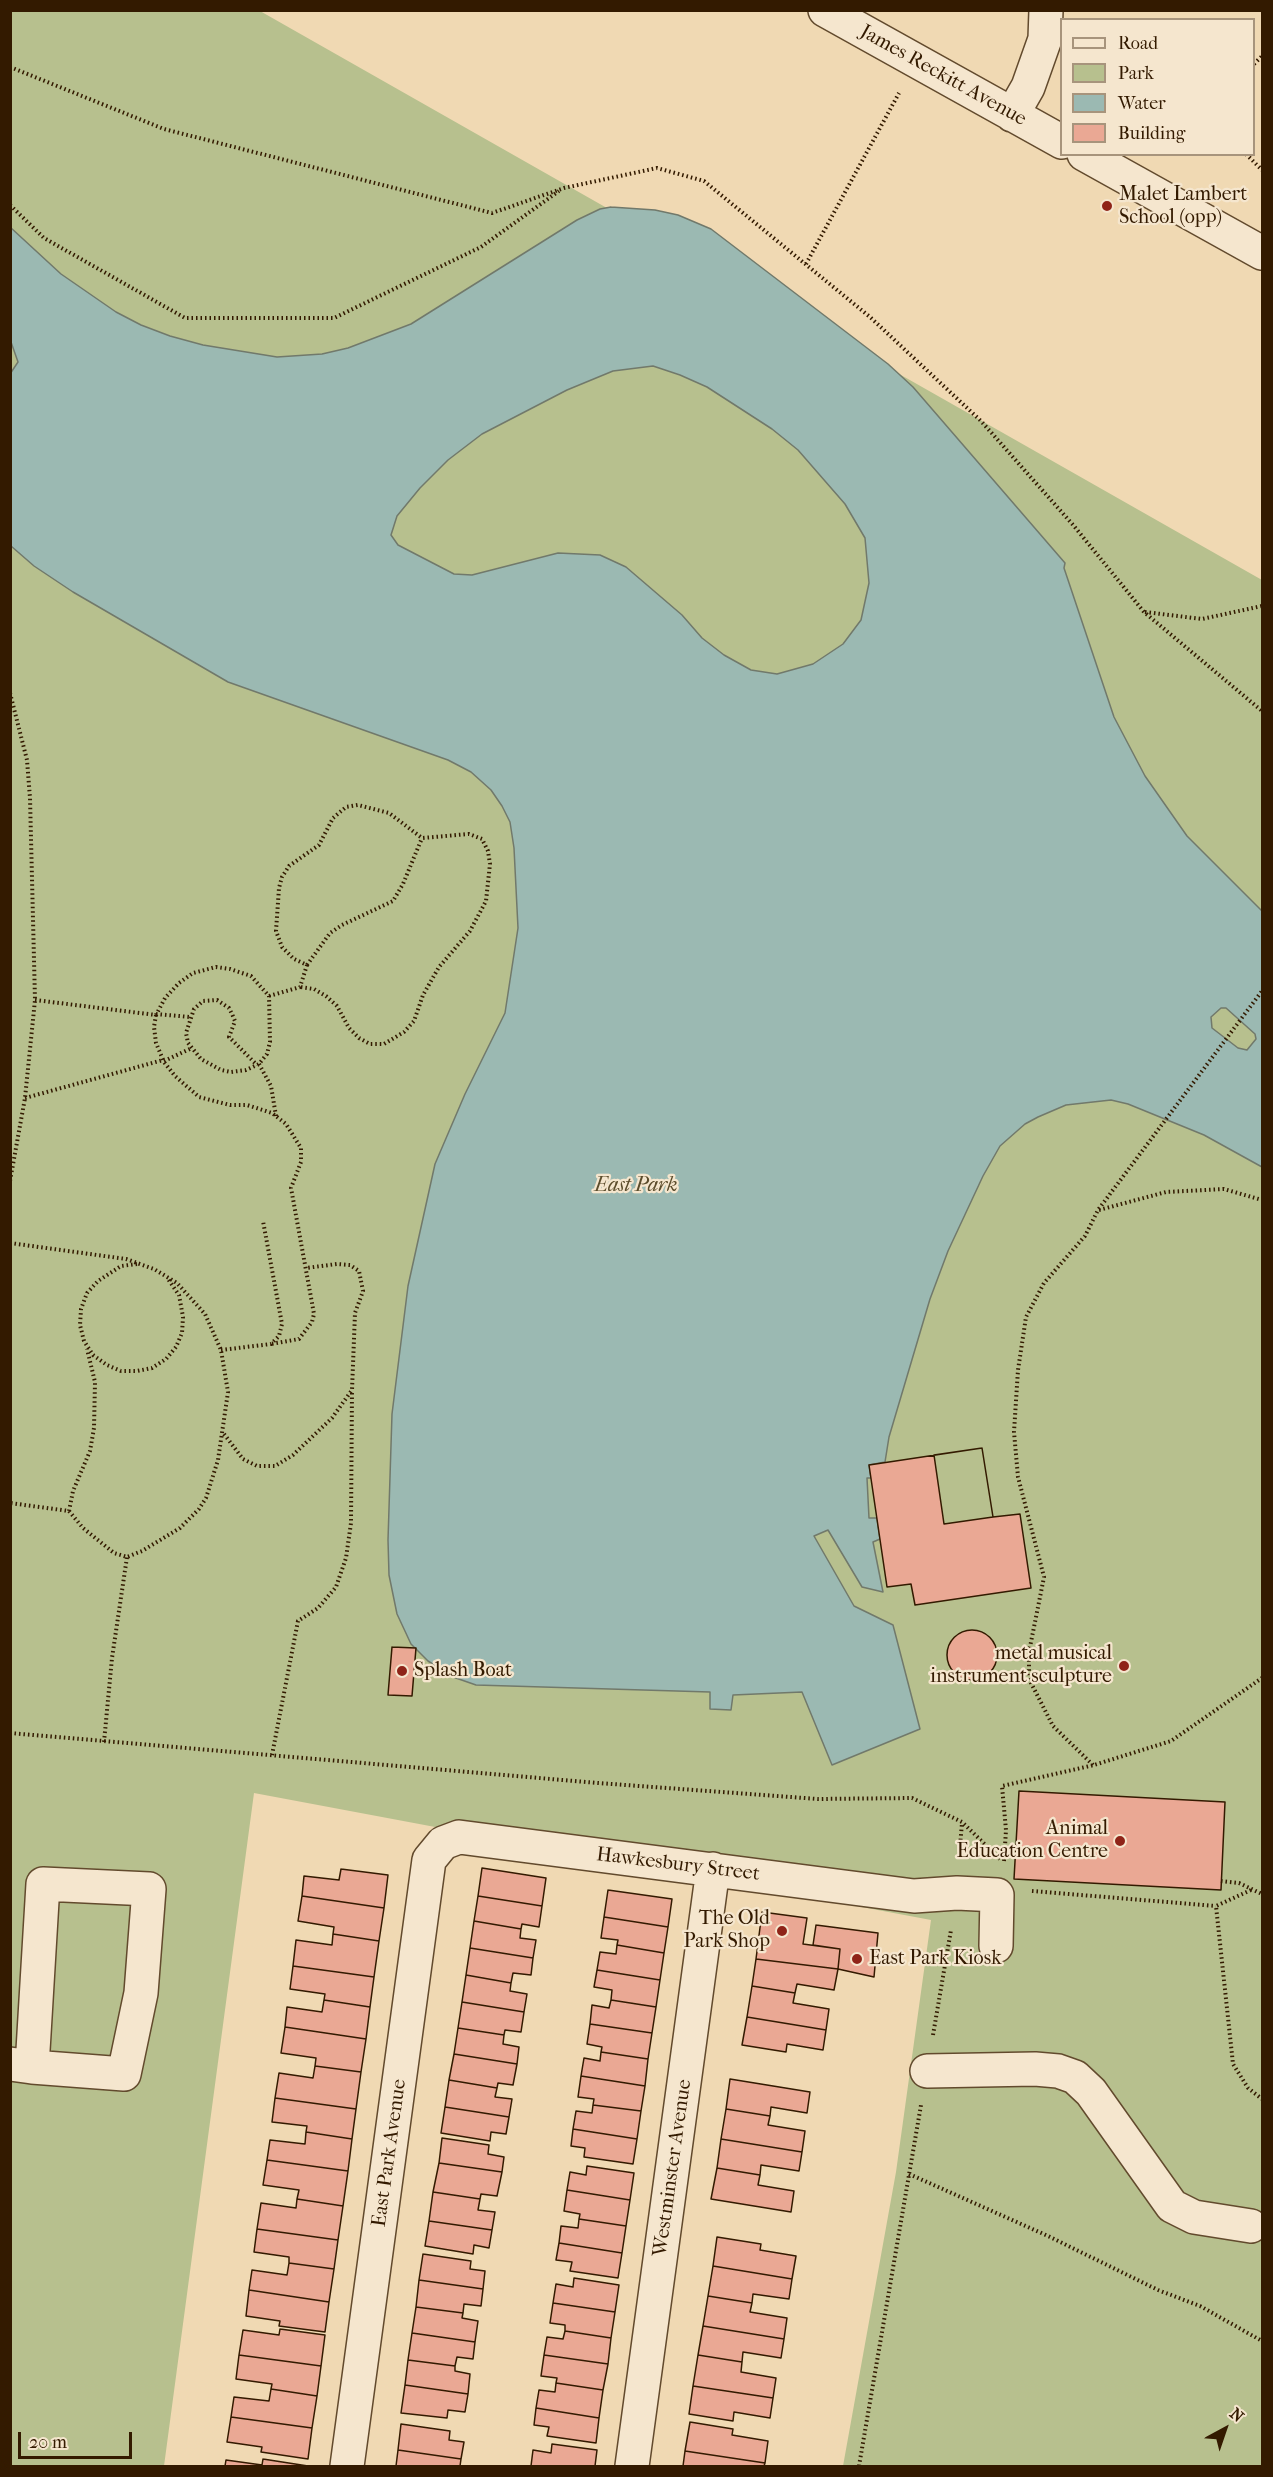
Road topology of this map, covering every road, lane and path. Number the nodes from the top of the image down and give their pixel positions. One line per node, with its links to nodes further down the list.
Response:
1 (825, 10): 3 (street, James Reckitt Avenue)
2 (1046, 10): 5 (street)
3 (917, 61): 5 (street, James Reckitt Avenue); 13 (path)
4 (10, 67): 10 (path)
5 (1012, 115): 6 (street, James Reckitt Avenue)
6 (1060, 141)
7 (1088, 156): 12 (street)
8 (1248, 156): 9 (path)
9 (1263, 170)
10 (564, 188): 11 (path); 13 (path)
11 (10, 205)
12 (1263, 253)
13 (806, 264): 15 (path)
14 (1263, 606): 15 (path)
15 (1144, 612): 17 (path)
16 (10, 693): 23 (path)
17 (1263, 711)
18 (422, 838): 19 (path); 19 (path); 20 (path)
19 (307, 965): 20 (path)
20 (300, 987): 22 (path)
21 (1263, 991): 33 (path)
22 (269, 996): 24 (path); 28 (path)
23 (35, 1000): 24 (path); 29 (path)
24 (156, 1014): 25 (path); 27 (path)
25 (190, 1017): 26 (path); 28 (path)
26 (192, 1048): 27 (path); 28 (path)
27 (164, 1061): 29 (path); 30 (path)
28 (258, 1064): 30 (path)
29 (25, 1098): 31 (path)
30 (276, 1116): 37 (path)
31 (10, 1181)
32 (1263, 1200): 33 (path)
33 (1098, 1210): 51 (path)
34 (263, 1221): 40 (path)
35 (10, 1243): 36 (path)
36 (141, 1264): 38 (path); 39 (path)
37 (306, 1268): 40 (path); 42 (path)
38 (165, 1276): 39 (path); 41 (path)
39 (86, 1344): 45 (path)
40 (271, 1344): 41 (path)
41 (221, 1350): 43 (path)
42 (351, 1390): 43 (path); 50 (path)
43 (224, 1433): 46 (path)
44 (10, 1503): 45 (path)
45 (69, 1511): 46 (path)
46 (127, 1557): 49 (path)
47 (1263, 1678): 51 (path)
48 (10, 1733): 49 (path)
49 (104, 1742): 50 (path)
50 (272, 1755): 52 (path)
51 (1094, 1766): 52 (path)
52 (962, 1822): 58 (path)
53 (443, 1844): 54 (street, Hawkesbury Street); 68 (street, East Park Avenue)
54 (713, 1869): 58 (street, Hawkesbury Street); 69 (street, Westminster Avenue)
55 (1221, 1881): 56 (path)
56 (1251, 1890): 59 (path); 60 (path)
57 (1031, 1891): 60 (path)
58 (957, 1893): 61 (street, Hawkesbury Street); 63 (path)
59 (1263, 1894)
60 (1216, 1906): 64 (path)
61 (996, 1946)
62 (21, 2066): 62 (street)
63 (927, 2072): 65 (path); 66 (street)
64 (1263, 2099)
65 (909, 2174): 67 (path); 70 (path)
66 (1251, 2226)
67 (1263, 2341)
68 (347, 2466)
69 (632, 2466)
70 (859, 2466)

